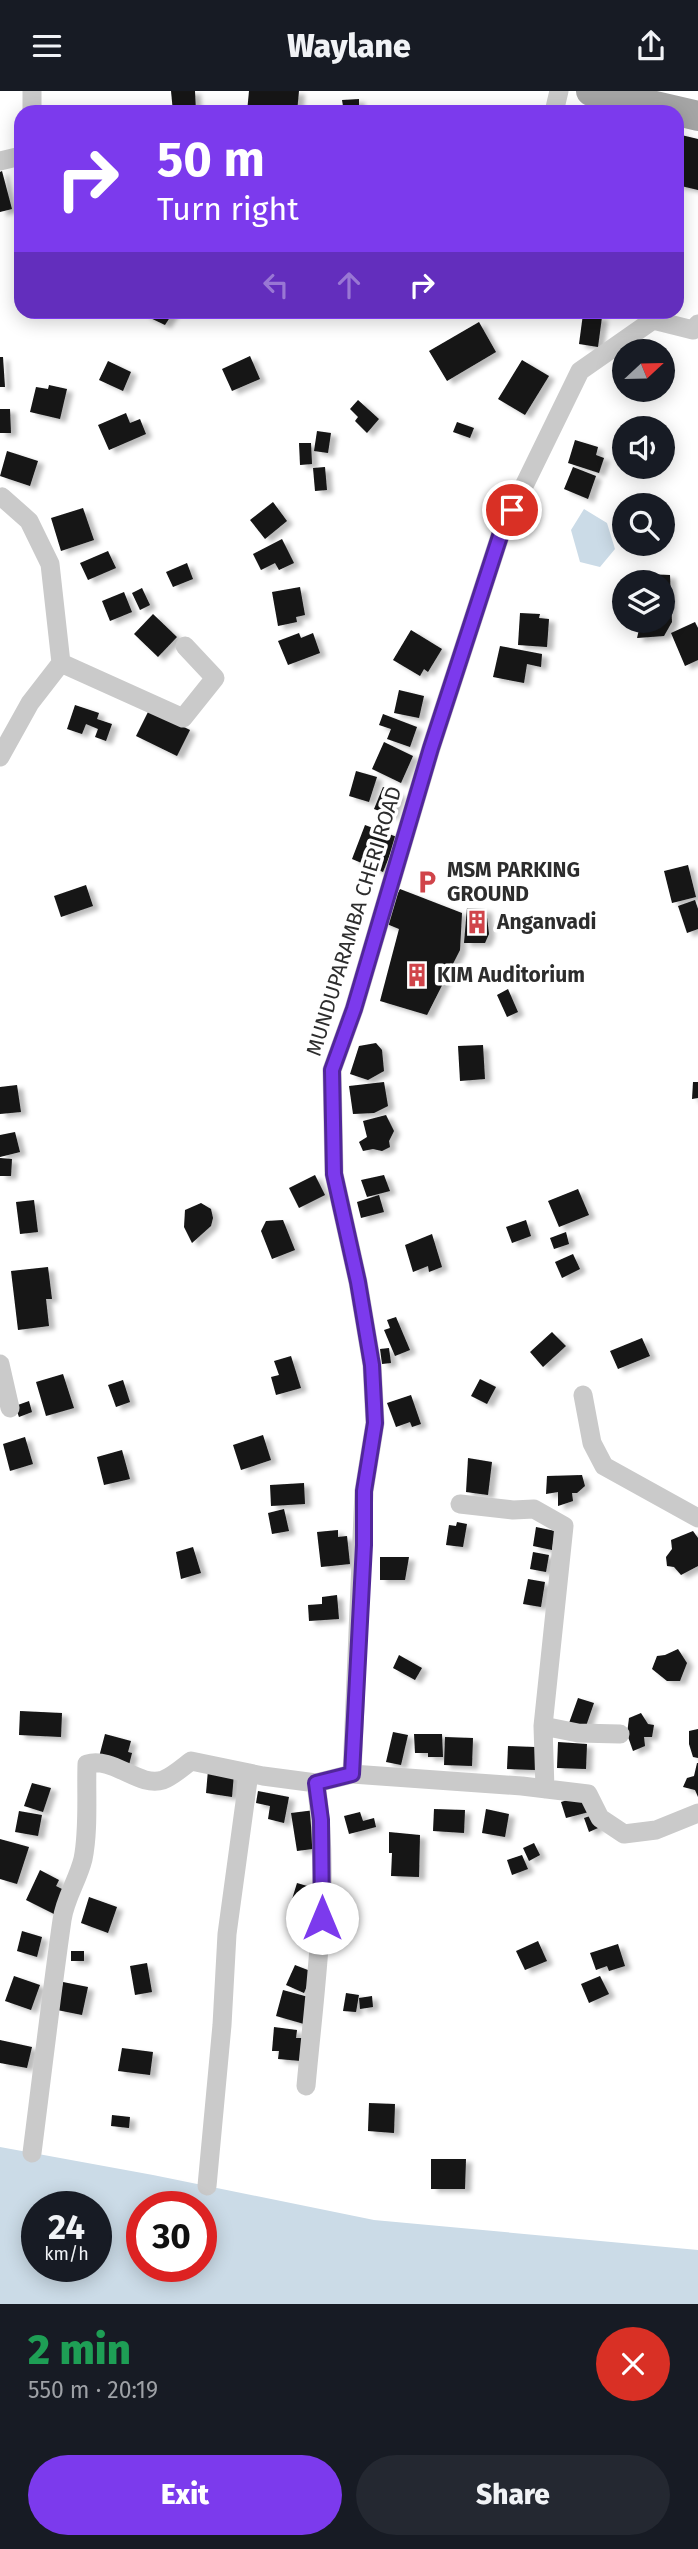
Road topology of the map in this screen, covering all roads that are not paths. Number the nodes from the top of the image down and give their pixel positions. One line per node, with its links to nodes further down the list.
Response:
1 (591, 91): 2 (main road)
2 (649, 105)
3 (698, 324): 16 (street, MUNDUPARAMBA CHERI ROAD)
4 (1, 497): 6 (street)
5 (185, 646): 6 (street)
6 (61, 663): 7 (street)
7 (0, 757)
8 (0, 1364): 10 (street)
9 (583, 1395): 12 (street)
10 (10, 1408)
11 (460, 1504): 13 (street)
12 (698, 1518)
13 (543, 1726): 14 (street); 18 (street)
14 (620, 1734)
15 (249, 1773): 17 (street); 21 (street); 22 (street)
16 (352, 1774): 17 (street); 18 (street)
17 (316, 1783): 20 (street)
18 (545, 1789): 19 (street)
19 (698, 1812)
20 (306, 2086)
21 (32, 2153)
22 (207, 2186)

